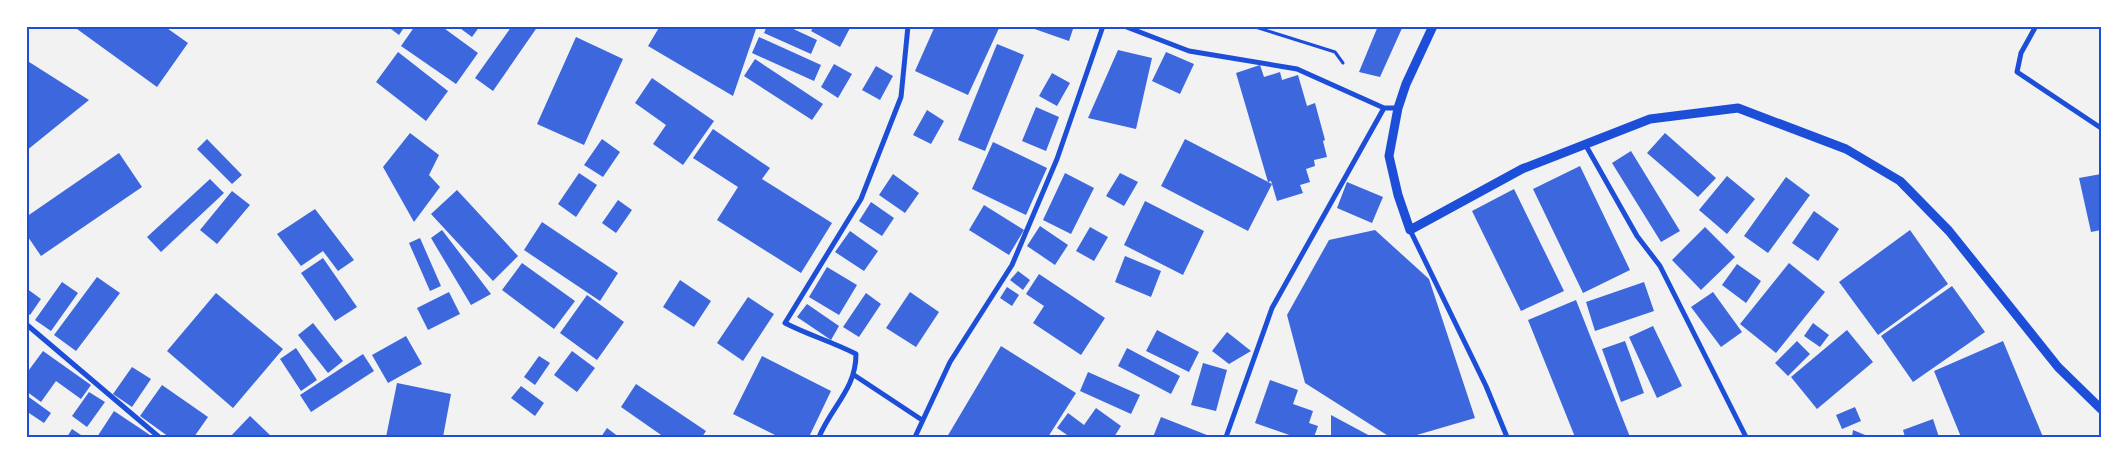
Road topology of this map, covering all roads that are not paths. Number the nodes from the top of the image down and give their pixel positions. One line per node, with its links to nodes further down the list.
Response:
1 (908, 26): 12 (street)
2 (1104, 26): 14 (street)
3 (1124, 26): 6 (street)
4 (1433, 26): 7 (street)
5 (2036, 26): 8 (street)
6 (1384, 108): 7 (street); 18 (street)
7 (1398, 108): 10 (street)
8 (2101, 128)
9 (1585, 144): 10 (street); 13 (street); 20 (street)
10 (1410, 230): 19 (street)
11 (26, 324): 16 (street)
12 (854, 375): 14 (street); 17 (street)
13 (2101, 409)
14 (922, 420): 15 (street)
15 (916, 434)
16 (159, 437)
17 (819, 437)
18 (1226, 437)
19 (1506, 437)
20 (1746, 437)

